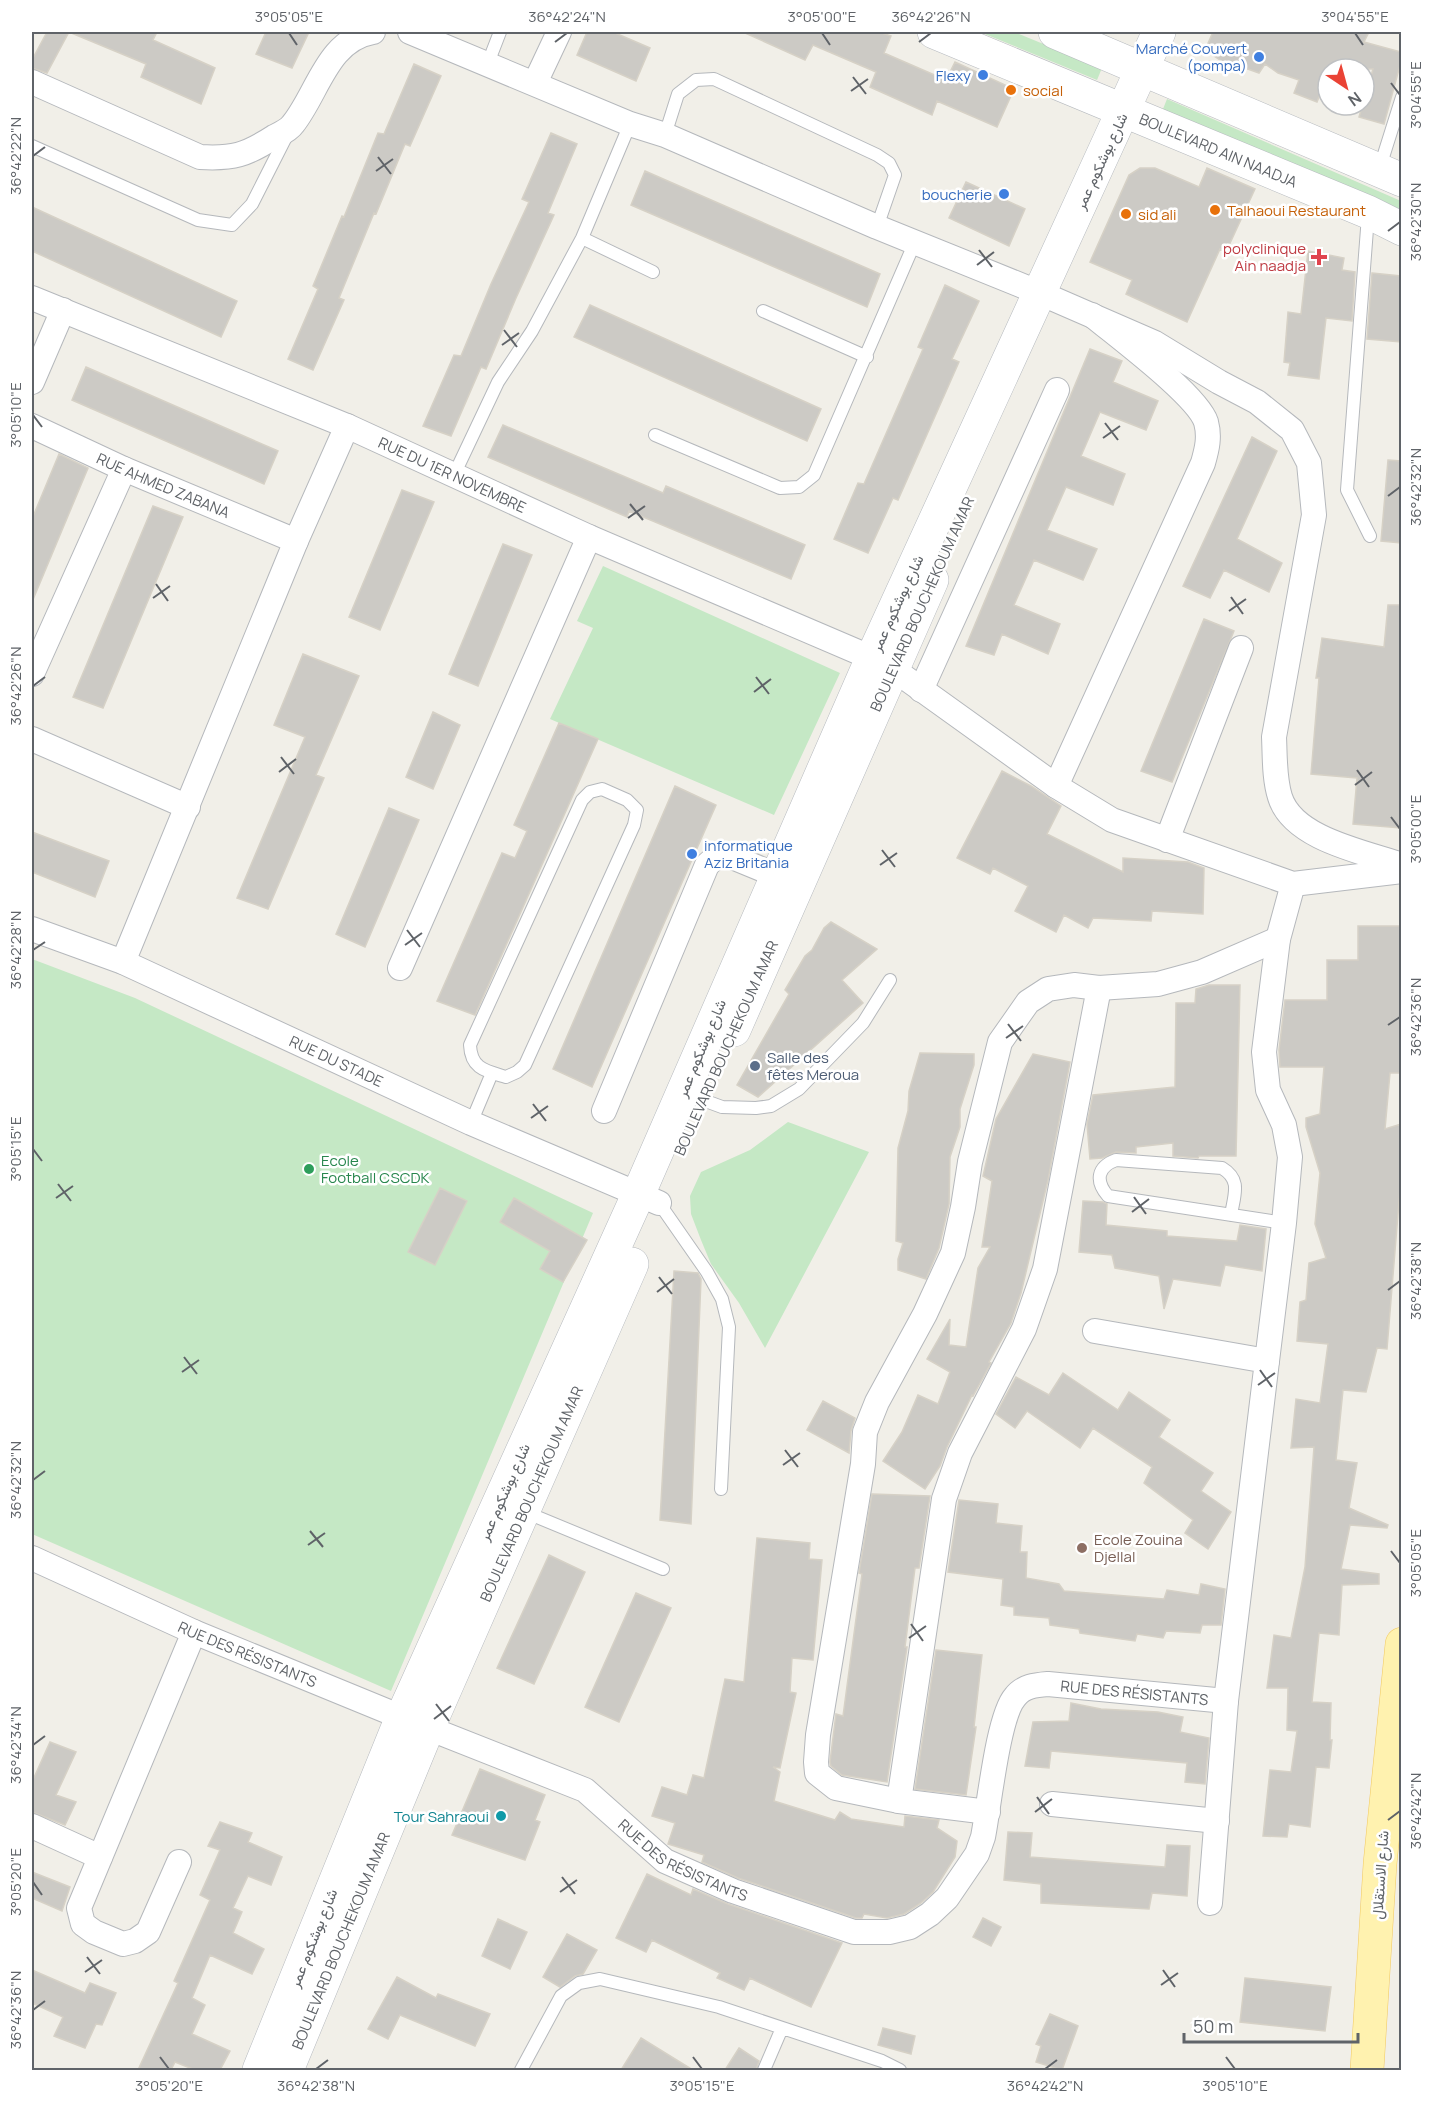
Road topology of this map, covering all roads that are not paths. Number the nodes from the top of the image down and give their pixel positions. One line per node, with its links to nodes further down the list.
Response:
1 (373, 32): 16 (street)
2 (410, 32): 9 (street)
3 (500, 32): 9 (lane)
4 (559, 32): 12 (street)
5 (934, 32): 14 (street, BOULEVARD AIN NAADJA)
6 (1055, 32): 10 (street)
7 (1159, 32): 10 (street, شارع بوشكوم عمر)
8 (1177, 32): 10 (street)
9 (488, 63): 12 (street)
10 (1150, 72): 14 (street, شارع بوشكوم عمر); 19 (street)
11 (32, 82): 16 (street)
12 (535, 83): 15 (street)
13 (1401, 97): 19 (lane)
14 (1131, 115): 20 (street, BOULEVARD AIN NAADJA); 26 (street, شارع بوشكوم عمر)
15 (630, 124): 17 (street); 23 (lane)
16 (292, 126): 18 (lane)
17 (664, 135): 21 (street); 21 (lane)
18 (32, 146)
19 (1390, 175)
20 (1368, 212): 22 (street, BOULEVARD AIN NAADJA); 39 (lane)
21 (877, 227): 24 (street)
22 (1401, 229)
23 (582, 238): 25 (lane); 38 (lane)
24 (915, 242): 26 (street); 31 (lane)
25 (653, 272)
26 (1048, 296): 30 (street); 43 (street, شارع بوشكوم عمر)
27 (32, 298): 28 (street, RUE DU 1ER NOVEMBRE)
28 (63, 310): 32 (street); 35 (street, RUE DU 1ER NOVEMBRE)
29 (763, 312): 31 (lane)
30 (1092, 315): 47 (street); 50 (street)
31 (867, 357): 36 (lane)
32 (32, 382)
33 (1057, 390): 45 (street)
34 (32, 426): 37 (street, RUE AHMED ZABANA)
35 (347, 426): 38 (street, RUE DU 1ER NOVEMBRE); 41 (street)
36 (654, 435)
37 (124, 469): 41 (street, RUE AHMED ZABANA); 44 (street)
38 (454, 475): 40 (street, RUE DU 1ER NOVEMBRE)
39 (1370, 536)
40 (589, 537): 43 (street, RUE DU 1ER NOVEMBRE); 57 (street)
41 (296, 541): 48 (street)
42 (1241, 648): 49 (street)
43 (882, 664): 45 (street, RUE DU 1ER NOVEMBRE); 52 (street, شارع بوشكوم عمر); 61 (street, BOULEVARD BOUCHEKOUM AMAR)
44 (32, 674)
45 (921, 690): 47 (street, RUE DU 1ER NOVEMBRE)
46 (32, 739): 48 (street)
47 (1056, 786): 49 (street, RUE DU 1ER NOVEMBRE)
48 (188, 807): 56 (street)
49 (1167, 840): 53 (street, RUE DU 1ER NOVEMBRE)
50 (1401, 865)
51 (1401, 871): 53 (street)
52 (776, 875): 62 (street); 64 (street, شارع بوشكوم عمر)
53 (1293, 884): 55 (street)
54 (32, 929): 56 (street, RUE DU STADE)
55 (1278, 939): 59 (street); 66 (street)
56 (123, 962): 63 (street, RUE DU STADE)
57 (400, 968)
58 (890, 980): 61 (lane)
59 (1099, 988): 77 (street); 77 (street)
60 (492, 1073): 60 (lane); 63 (lane)
61 (703, 1101): 64 (street, BOULEVARD BOUCHEKOUM AMAR)
62 (604, 1111)
63 (471, 1123): 64 (street, RUE DU STADE)
64 (648, 1199): 69 (lane); 70 (street, BOULEVARD BOUCHEKOUM AMAR); 76 (street, شارع بوشكوم عمر)
65 (1231, 1215): 65 (lane); 66 (lane)
66 (1284, 1223): 68 (street)
67 (1095, 1331): 68 (street)
68 (1268, 1361): 75 (street)
69 (721, 1489)
70 (523, 1511): 72 (lane); 76 (street, BOULEVARD BOUCHEKOUM AMAR)
71 (32, 1558): 73 (street, RUE DES RÉSISTANTS)
72 (663, 1569)
73 (194, 1632): 76 (street, RUE DES RÉSISTANTS); 82 (street)
74 (1401, 1644): 91 (main road, شارع الاستقلال)
75 (1226, 1701): 79 (street, RUE DES RÉSISTANTS); 80 (street)
76 (415, 1723): 79 (street, RUE DES RÉSISTANTS); 86 (street, شارع بوشكوم عمر); 87 (street, BOULEVARD BOUCHEKOUM AMAR)
77 (899, 1801): 79 (street)
78 (1053, 1804): 80 (street)
79 (988, 1812)
80 (1217, 1821): 84 (street)
81 (32, 1826): 82 (street)
82 (100, 1857): 83 (street)
83 (179, 1862)
84 (1210, 1903)
85 (782, 2028): 88 (lane); 89 (lane); 90 (lane)
86 (259, 2070)
87 (287, 2070)
88 (521, 2070)
89 (764, 2070)
90 (900, 2070)
91 (1367, 2070)

